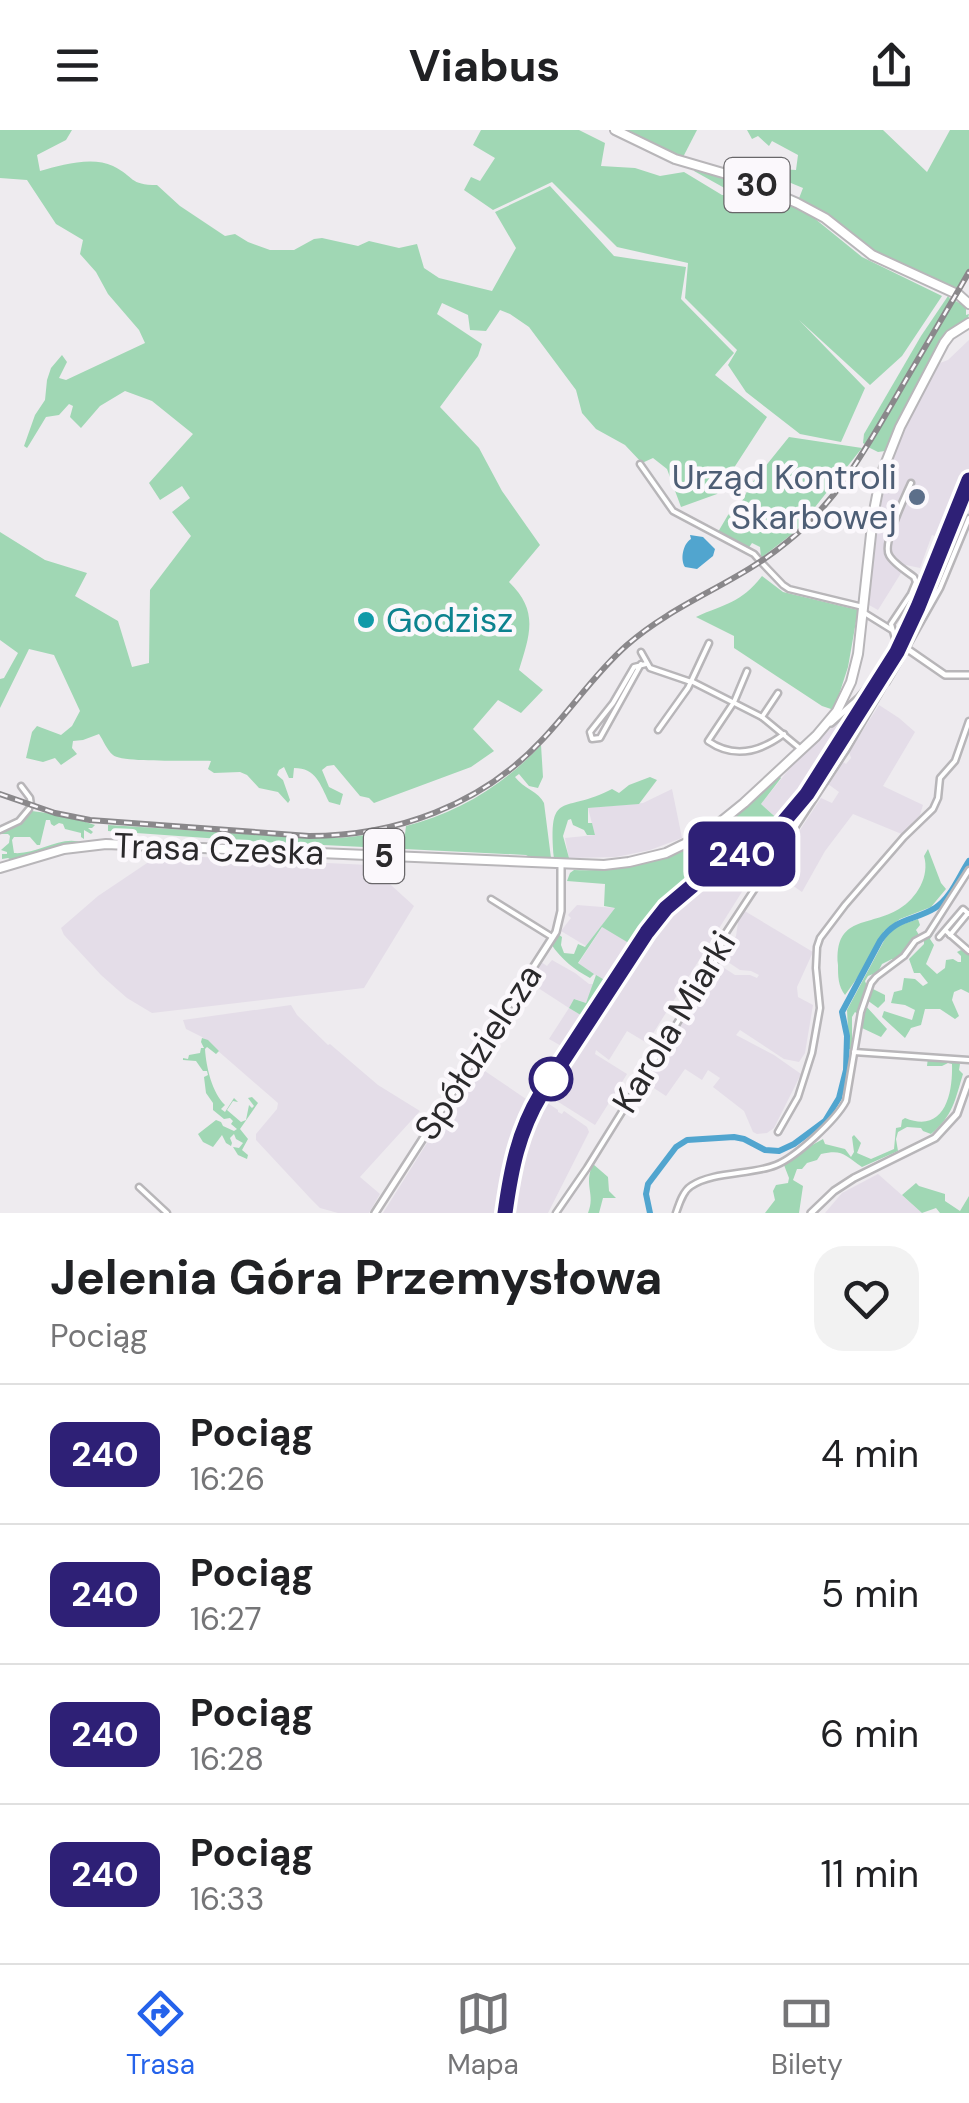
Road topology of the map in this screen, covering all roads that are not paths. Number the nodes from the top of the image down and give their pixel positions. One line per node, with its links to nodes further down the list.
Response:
1 (615, 130): 2 (main road, 30)
2 (924, 280): 3 (main road, 30); 4 (main road, 30)
3 (969, 304)
4 (969, 312)
5 (969, 326): 9 (main road)
6 (640, 464): 9 (street)
7 (910, 483): 10 (street)
8 (969, 518): 12 (street, Karola Miarki)
9 (863, 610): 10 (street); 20 (main road)
10 (892, 630): 17 (street)
11 (710, 642): 18 (street)
12 (906, 648): 16 (street); 19 (street, Karola Miarki)
13 (642, 652): 14 (street)
14 (644, 664): 14 (street); 18 (street)
15 (747, 672): 23 (street)
16 (969, 675)
17 (877, 677): 19 (street); 21 (street)
18 (691, 682): 23 (street); 27 (street)
19 (886, 682): 53 (street, Karola Miarki)
20 (850, 685): 21 (street); 26 (main road, 5)
21 (864, 691): 26 (street)
22 (778, 693): 24 (street)
23 (734, 702): 24 (street); 28 (street)
24 (762, 717): 28 (street)
25 (969, 722): 49 (street)
26 (825, 727): 29 (main road, 5)
27 (658, 730)
28 (784, 734): 29 (street)
29 (802, 750): 33 (main road, 5)
30 (21, 786): 31 (street)
31 (0, 830)
32 (561, 864): 33 (main road, 5); 34 (main road, Trasa Czeska / 5); 36 (street, Spółdzielcza); 37 (street, Spółdzielcza)
33 (572, 865): 36 (street)
34 (0, 868)
35 (969, 870): 46 (street)
36 (564, 874): 37 (street, Spółdzielcza)
37 (562, 884): 41 (street, Spółdzielcza)
38 (491, 899): 41 (street)
39 (968, 913): 40 (street)
40 (947, 932): 42 (street); 44 (street)
41 (552, 937): 52 (street, Spółdzielcza)
42 (939, 938)
43 (969, 938): 44 (street)
44 (963, 946): 45 (street)
45 (969, 950)
46 (854, 1052): 47 (street); 54 (street)
47 (969, 1060)
48 (969, 1080): 55 (street)
49 (778, 1132)
50 (139, 1187): 51 (street)
51 (167, 1213)
52 (374, 1213)
53 (556, 1213)
54 (676, 1213)
55 (811, 1213)

